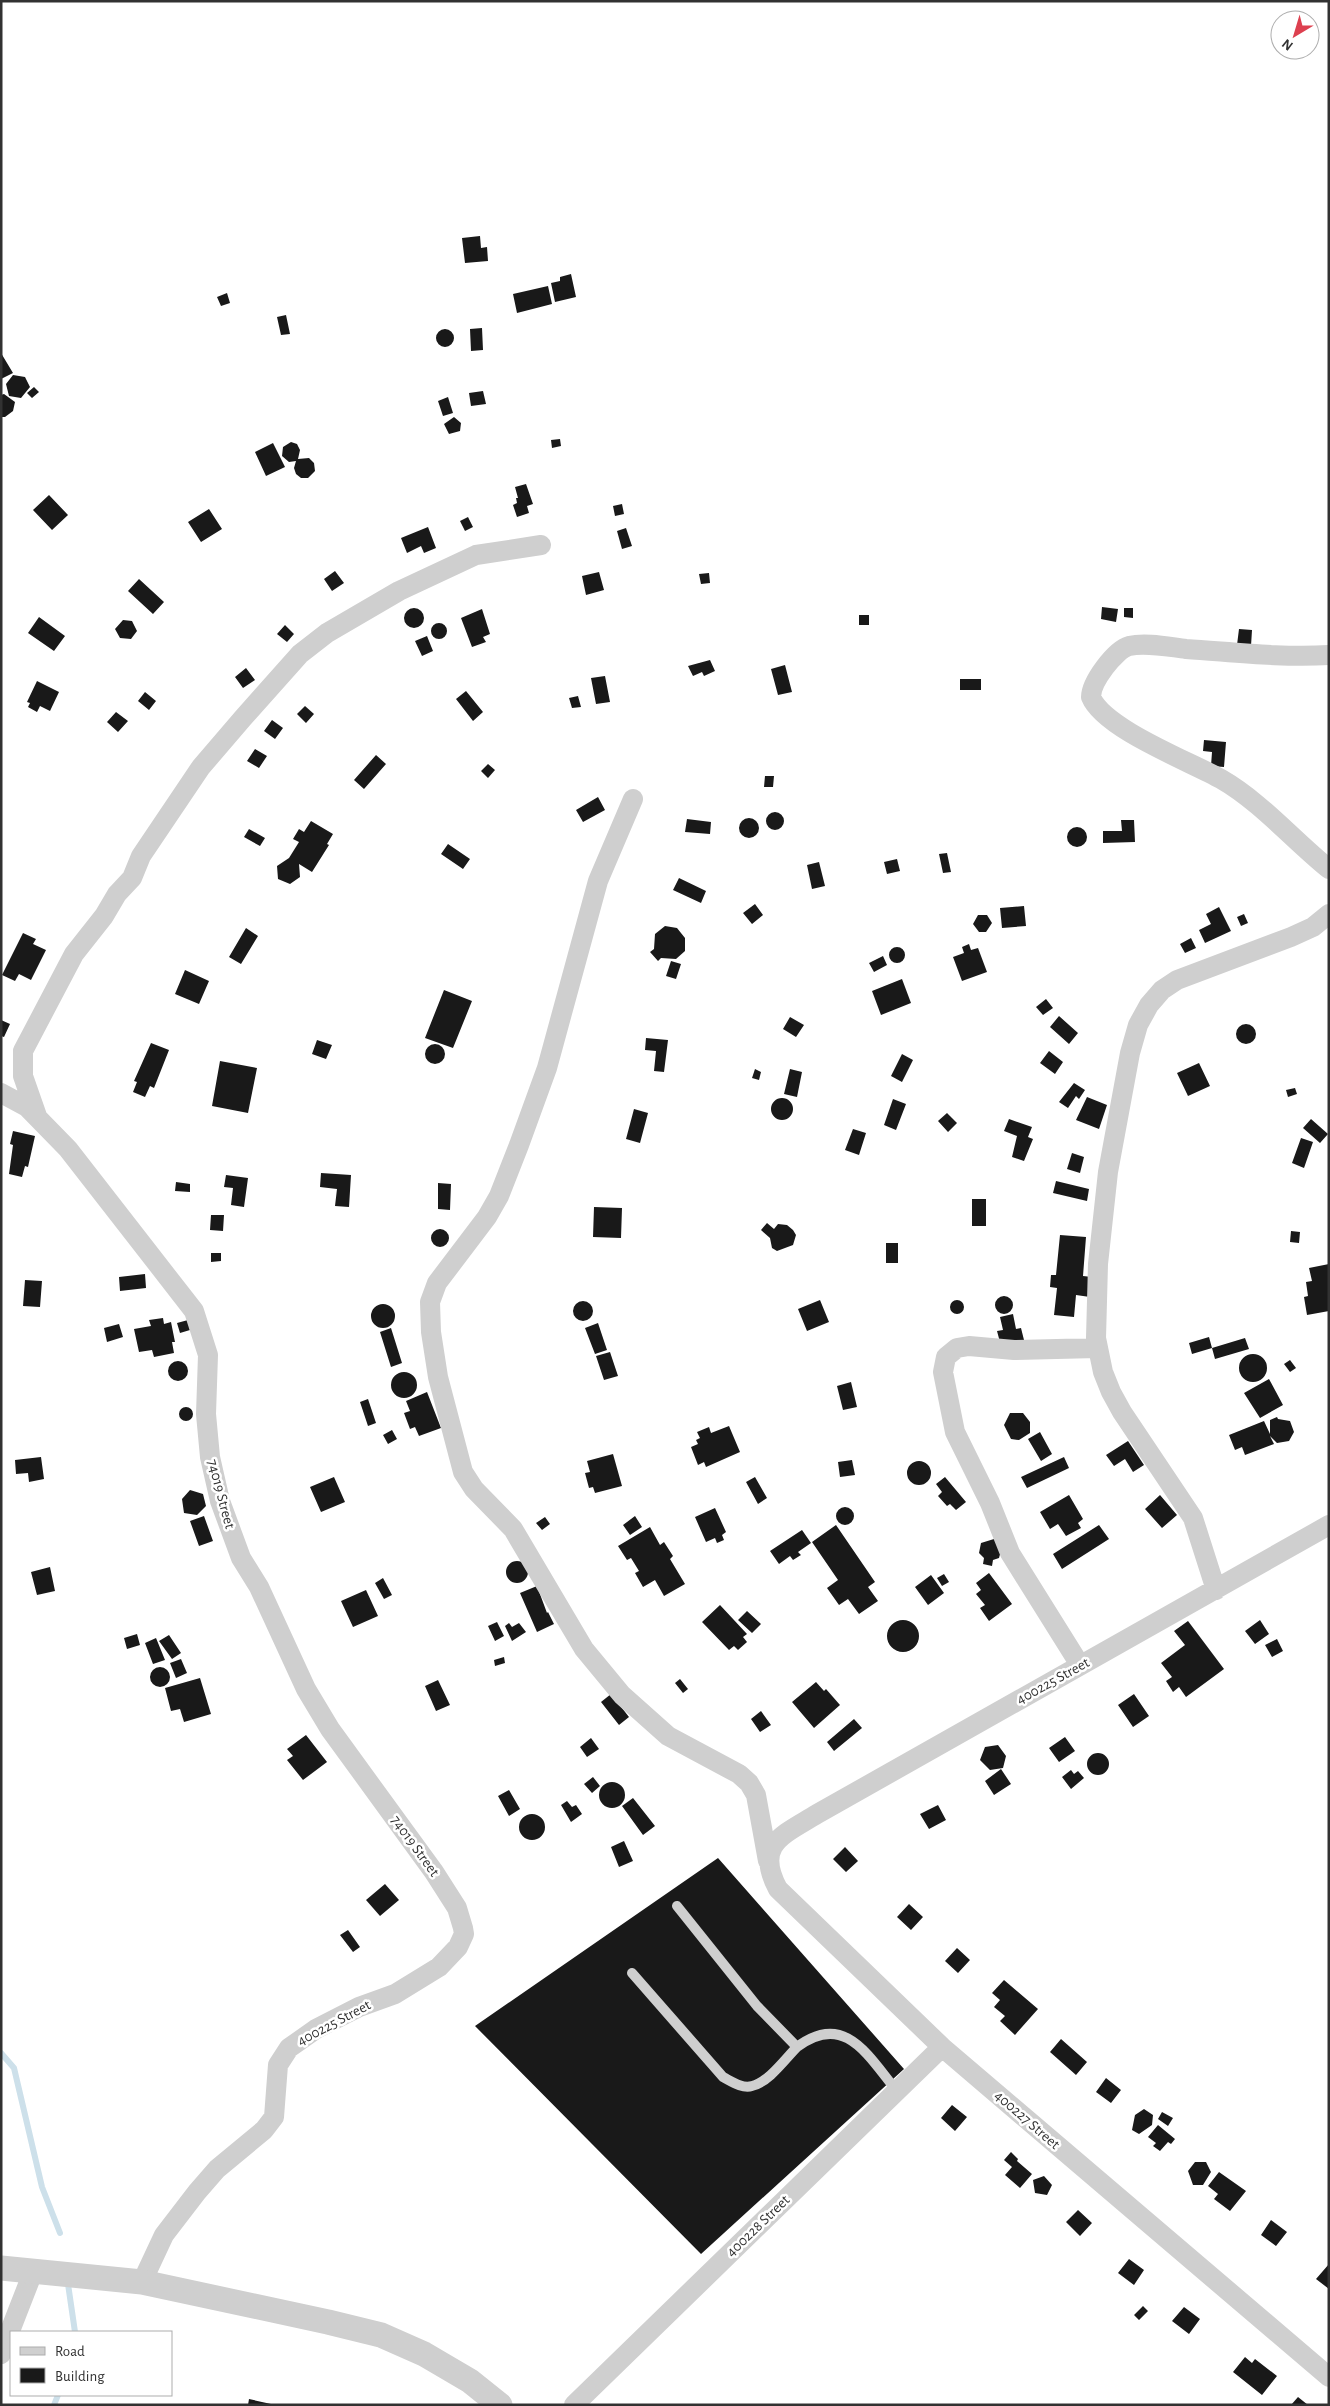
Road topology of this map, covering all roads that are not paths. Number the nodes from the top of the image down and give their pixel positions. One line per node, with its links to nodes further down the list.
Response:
1 (540, 545): 7 (street)
2 (1329, 654): 4 (street)
3 (633, 799): 12 (street, 400227 Street)
4 (1329, 869)
5 (1329, 914): 8 (street)
6 (1, 1093): 7 (street, 74019 Street)
7 (37, 1116): 14 (street, 74019 Street)
8 (1097, 1348): 10 (street); 11 (street)
9 (1329, 1525): 10 (street, 400225 Street)
10 (1216, 1590): 11 (street, 400225 Street)
11 (1080, 1665): 12 (street, 400225 Street)
12 (768, 1861): 17 (street, 400227 Street)
13 (677, 1906): 16 (lane)
14 (457, 1908): 21 (street, 400225 Street)
15 (632, 1973): 16 (lane)
16 (797, 2047): 18 (lane)
17 (942, 2047): 18 (street, 400228 Street); 23 (street, 400227 Street)
18 (897, 2091): 25 (street, 400228 Street)
19 (1, 2268): 20 (street)
20 (33, 2272): 21 (street); 22 (street)
21 (142, 2282): 24 (street)
22 (1, 2354)
23 (1329, 2378)
24 (500, 2405)
25 (574, 2405)

